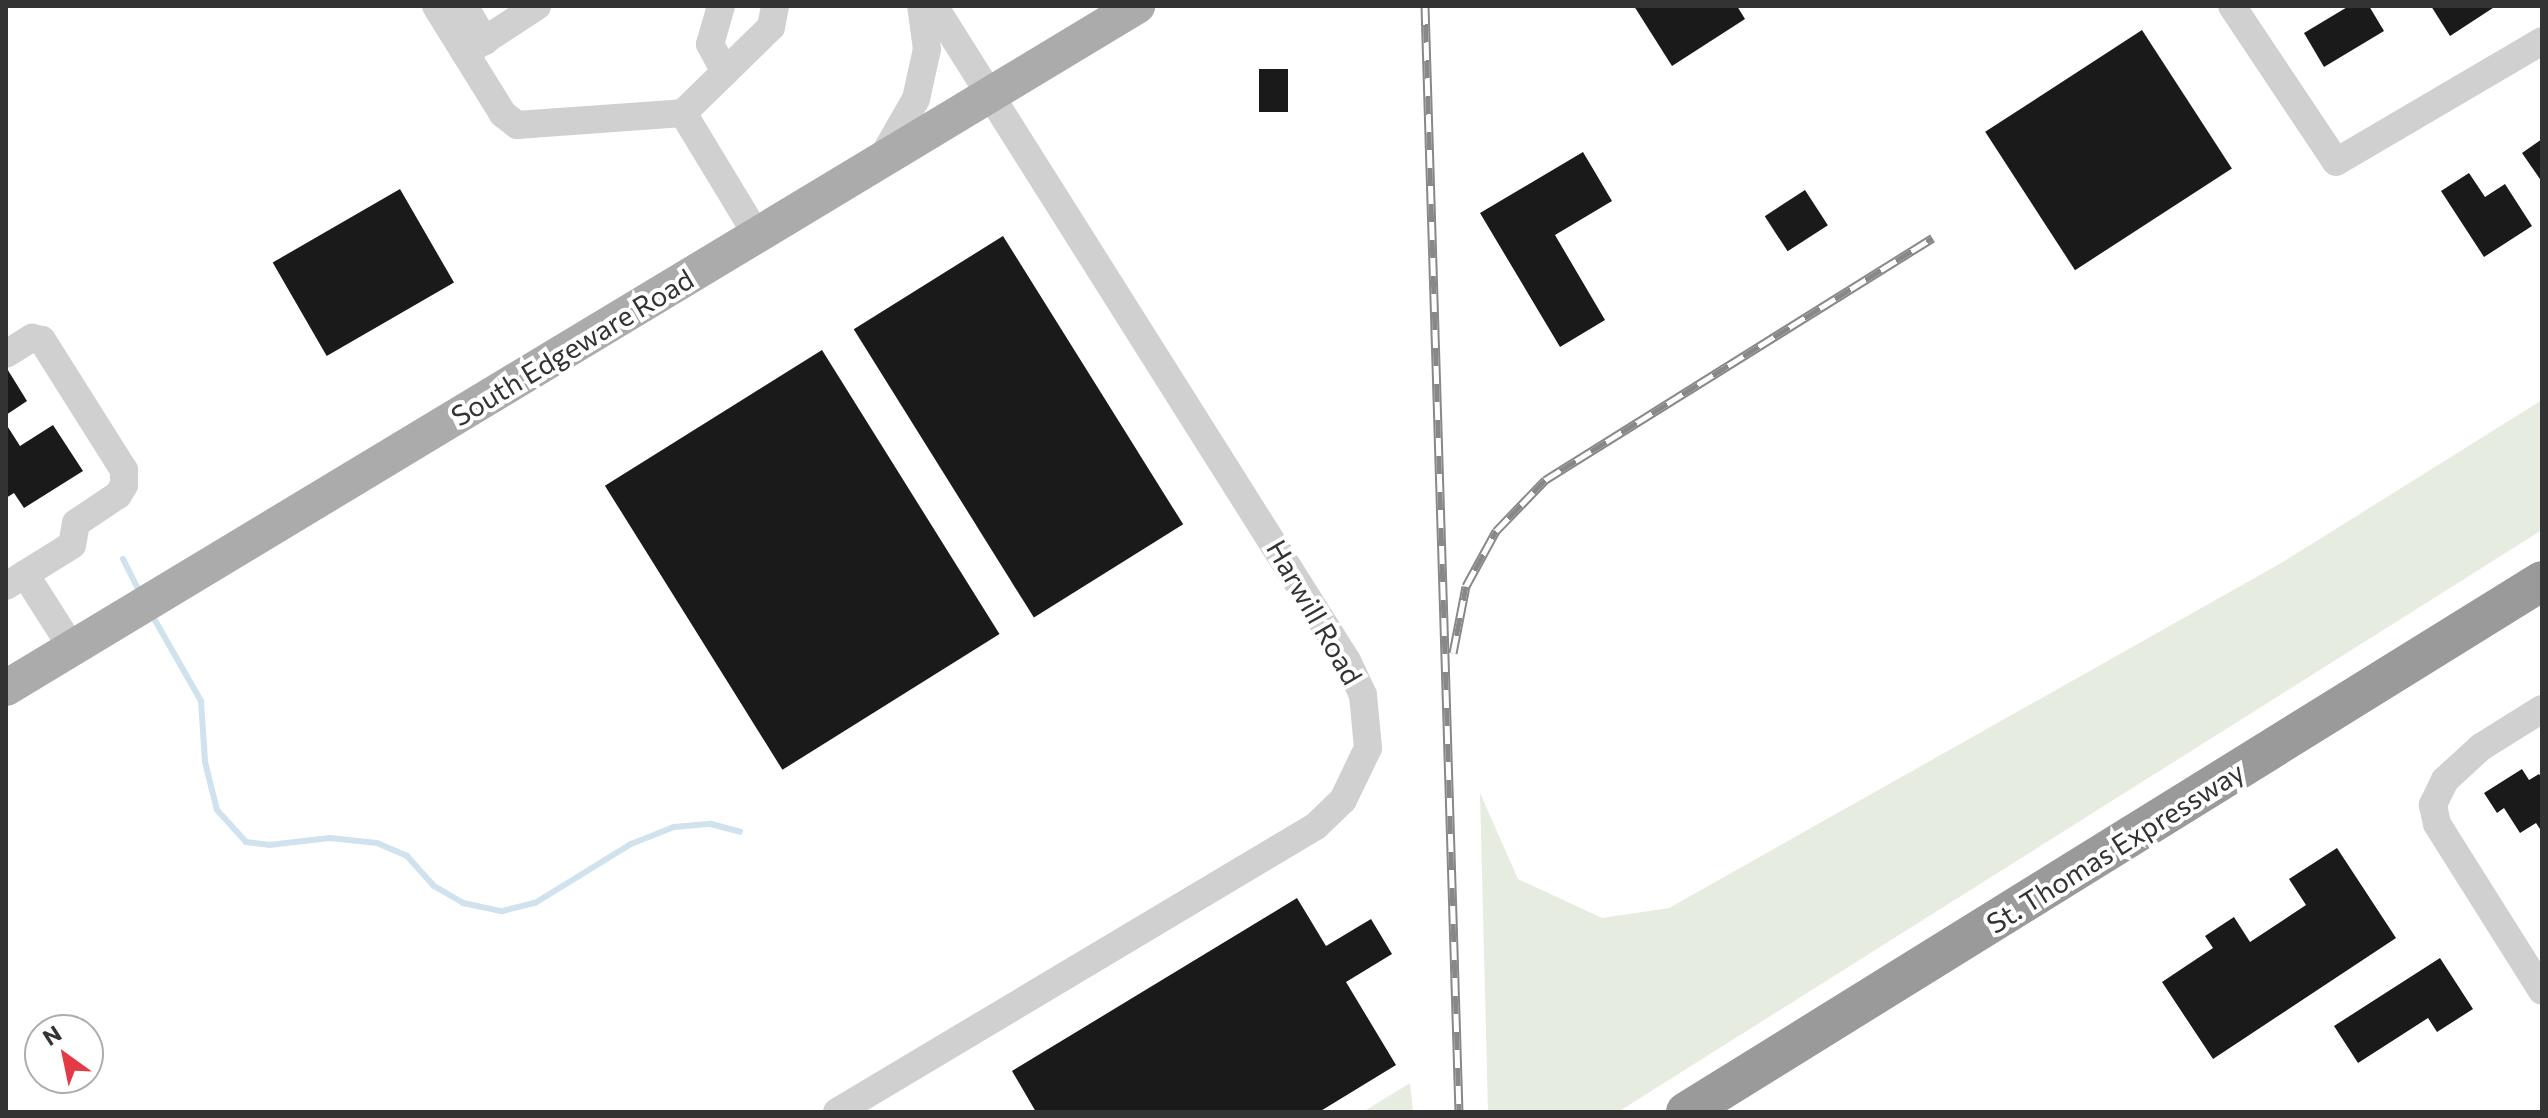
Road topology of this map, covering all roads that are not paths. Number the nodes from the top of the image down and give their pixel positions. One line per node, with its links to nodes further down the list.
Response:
1 (537, 6): 10 (street)
2 (721, 6): 11 (street)
3 (775, 6): 11 (street)
4 (921, 6): 14 (street)
5 (934, 6): 12 (street, Harwill Road)
6 (1137, 6): 12 (main road, South Edgeware Road)
7 (2232, 6): 9 (street)
8 (457, 10): 10 (street)
9 (2542, 41)
10 (475, 47): 13 (street)
11 (725, 72): 13 (street)
12 (989, 95): 14 (main road, South Edgeware Road); 23 (street, Harwill Road)
13 (683, 113): 15 (street)
14 (881, 160): 15 (main road, South Edgeware Road)
15 (757, 235): 19 (main road, South Edgeware Road)
16 (6, 354): 17 (street)
17 (16, 580): 19 (street)
18 (2542, 581): 24 (highway, St. Thomas Expressway)
19 (72, 648): 20 (main road, South Edgeware Road)
20 (6, 688)
21 (2542, 709): 22 (street)
22 (2542, 991)
23 (837, 1112)
24 (1686, 1112)

